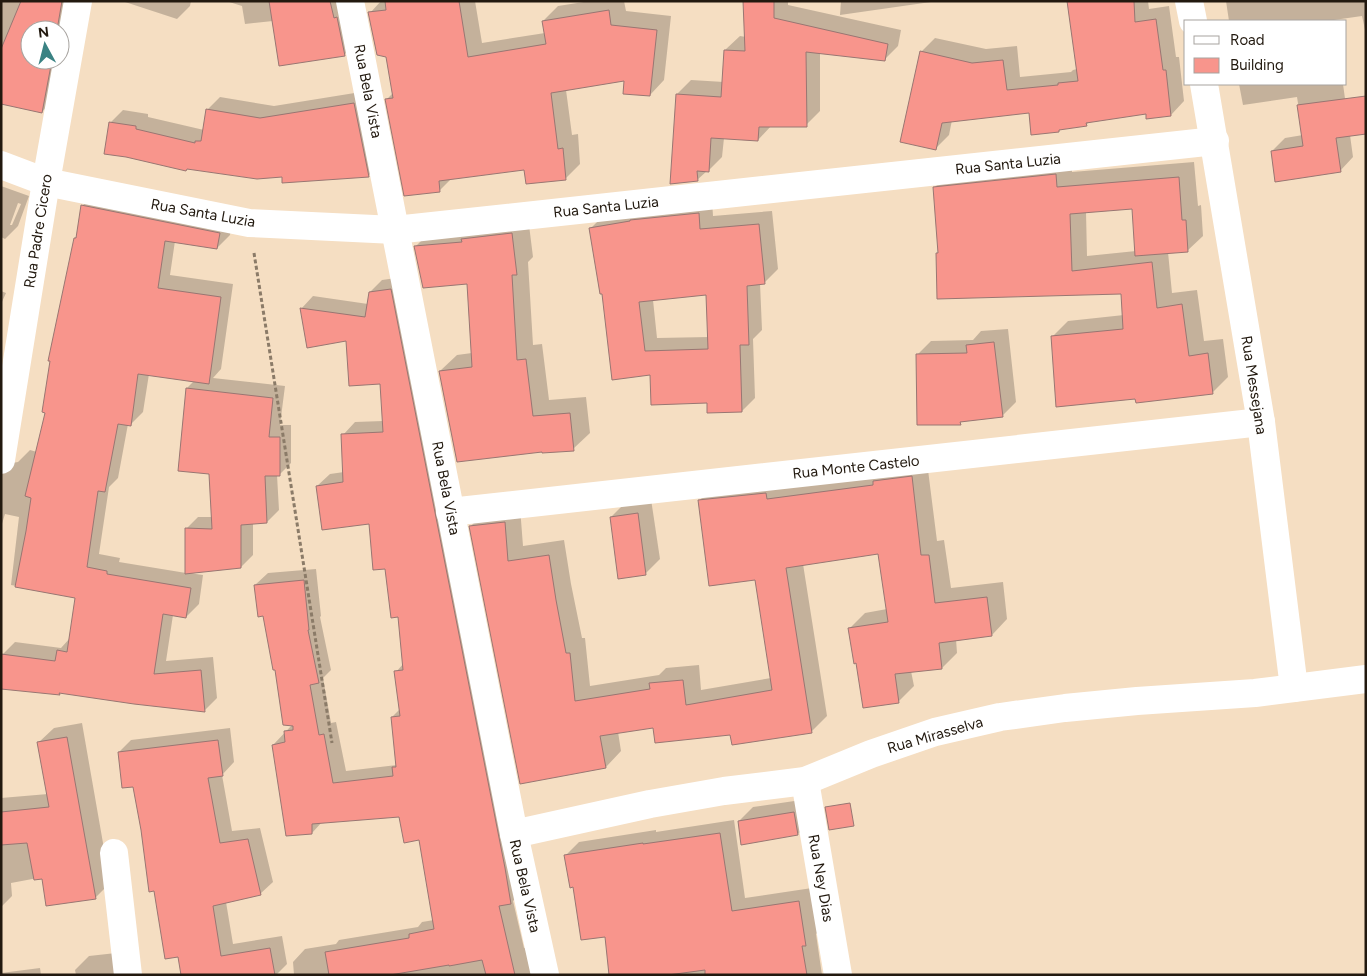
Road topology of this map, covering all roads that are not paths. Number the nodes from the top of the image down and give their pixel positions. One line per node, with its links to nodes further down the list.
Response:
1 (78, 1): 8 (street, Rua Padre Cicero)
2 (350, 1): 9 (street, Rua Bela Vista)
3 (1189, 1): 4 (street)
4 (1193, 20)
5 (1204, 85): 6 (street, Rua Messejana)
6 (1215, 141): 9 (street, Rua Santa Luzia); 10 (street, Rua Messejana)
7 (1, 165): 8 (street, Rua Santa Luzia)
8 (46, 182): 9 (street, Rua Santa Luzia); 11 (street, Rua Padre Cicero)
9 (395, 230): 12 (street, Rua Bela Vista)
10 (1261, 422): 12 (street, Rua Monte Castelo); 14 (street, Rua Messejana)
11 (2, 449)
12 (450, 512): 16 (street, Rua Bela Vista)
13 (1366, 679): 14 (street, Rua Mirasselva)
14 (1294, 688): 15 (street, Rua Mirasselva)
15 (804, 781): 16 (street, Rua Mirasselva); 20 (street, Rua Ney Dias)
16 (514, 834): 19 (street, Rua Bela Vista)
17 (114, 853): 18 (street)
18 (128, 975)
19 (545, 975)
20 (838, 975)

